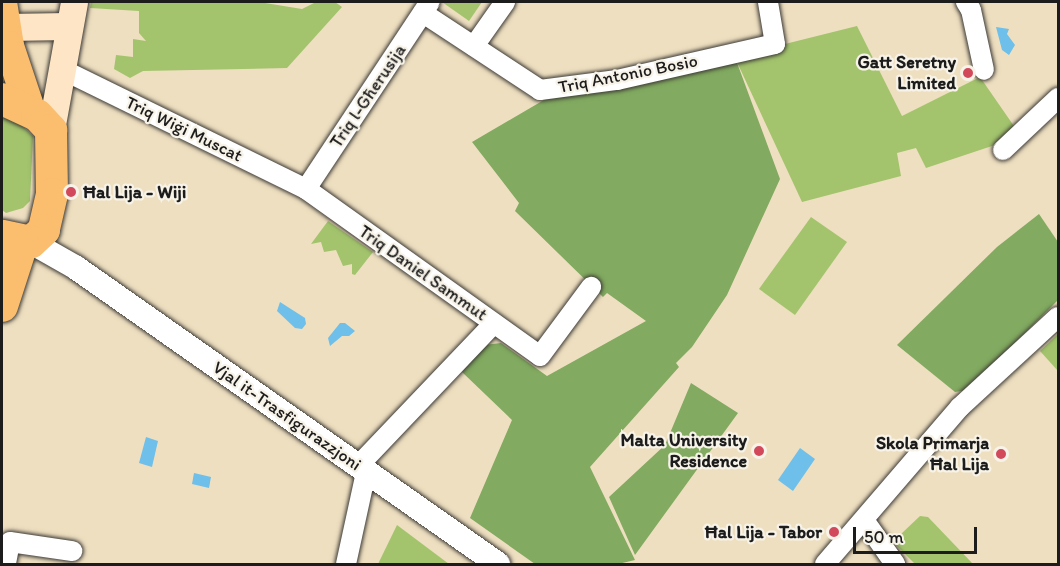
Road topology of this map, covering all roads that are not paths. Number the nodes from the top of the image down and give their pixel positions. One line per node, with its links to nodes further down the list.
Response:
1 (506, 2): 7 (street)
2 (768, 2): 7 (street, Triq Antonio Bosio)
3 (966, 2): 9 (street)
4 (427, 7): 7 (street, Triq Antonio Bosio); 14 (street, Triq l-Għerusija)
5 (71, 14): 6 (main road); 8 (main road)
6 (5, 34): 12 (main road)
7 (474, 46)
8 (61, 69): 12 (main road); 14 (street, Triq Wiġi Muscat)
9 (984, 70)
10 (1059, 98): 13 (street)
11 (2, 99): 12 (highway)
12 (41, 121): 15 (highway)
13 (1003, 150)
14 (306, 189): 21 (street, Triq Daniel Sammut)
15 (51, 208): 16 (highway); 17 (street, Vjal it-Trasfigurazzjoni)
16 (19, 240): 17 (street, Vjal it-Trasfigurazzjoni); 19 (highway)
17 (75, 267): 22 (street, Vjal it-Trasfigurazzjoni)
18 (591, 287): 21 (street, Triq Daniel Sammut)
19 (2, 306)
20 (1059, 317): 23 (street)
21 (494, 323): 22 (street)
22 (362, 469): 26 (street); 27 (street, Vjal it-Trasfigurazzjoni)
23 (864, 520): 28 (street); 29 (street)
24 (72, 551): 25 (street)
25 (2, 562)
26 (346, 564)
27 (498, 564)
28 (825, 564)
29 (895, 564)

